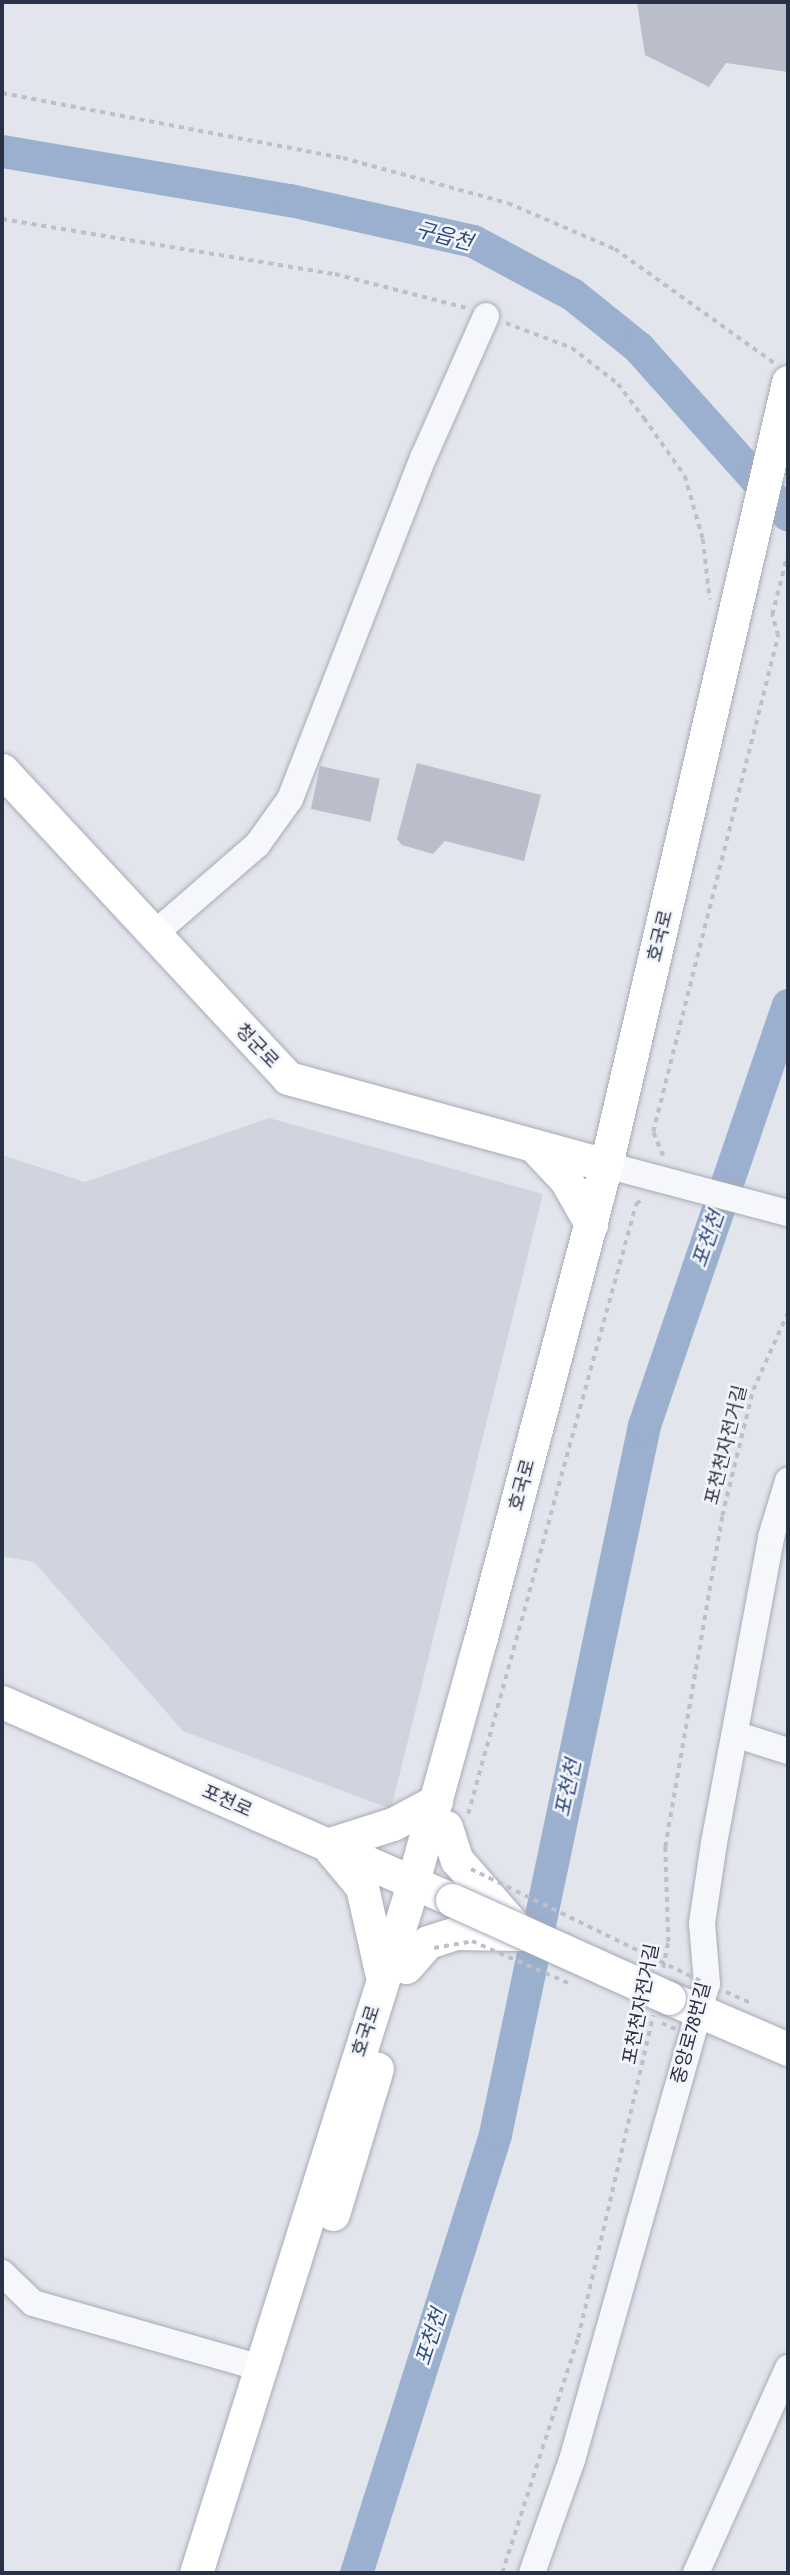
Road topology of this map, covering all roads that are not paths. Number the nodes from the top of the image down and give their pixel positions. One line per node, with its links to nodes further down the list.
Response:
1 (486, 316): 6 (street)
2 (783, 385): 4 (main road, 호국로)
3 (788, 477): 4 (main road, 호국로)
4 (736, 613): 8 (main road, 호국로)
5 (2, 770): 6 (main road, 청군로)
6 (153, 935): 7 (main road, 청군로)
7 (533, 1145): 8 (main road, 청군로); 10 (main road)
8 (640, 1171): 9 (street); 10 (main road, 호국로); 15 (main road, 호국로)
9 (788, 1213)
10 (591, 1224): 15 (main road, 호국로)
11 (788, 1481): 13 (street, 중앙로78번길)
12 (2, 1702): 16 (main road, 포천로)
13 (738, 1735): 14 (street); 20 (street, 중앙로78번길)
14 (788, 1751)
15 (449, 1816): 16 (main road); 17 (main road, 호국로); 18 (main road, bridge)
16 (327, 1845): 17 (main road, 포천로); 19 (main road)
17 (431, 1889): 18 (main road, 포천로, bridge); 19 (main road, 호국로)
18 (523, 1934): 19 (main road); 20 (main road, 포천로, bridge)
19 (394, 1975): 24 (main road, 호국로); 26 (main road, 호국로)
20 (698, 2002): 21 (main road); 27 (street, 중앙로78번길)
21 (788, 2049)
22 (2, 2273): 24 (street)
23 (788, 2368): 28 (street)
24 (264, 2369): 25 (main road, 호국로)
25 (196, 2573)
26 (218, 2573)
27 (533, 2573)
28 (696, 2573)

